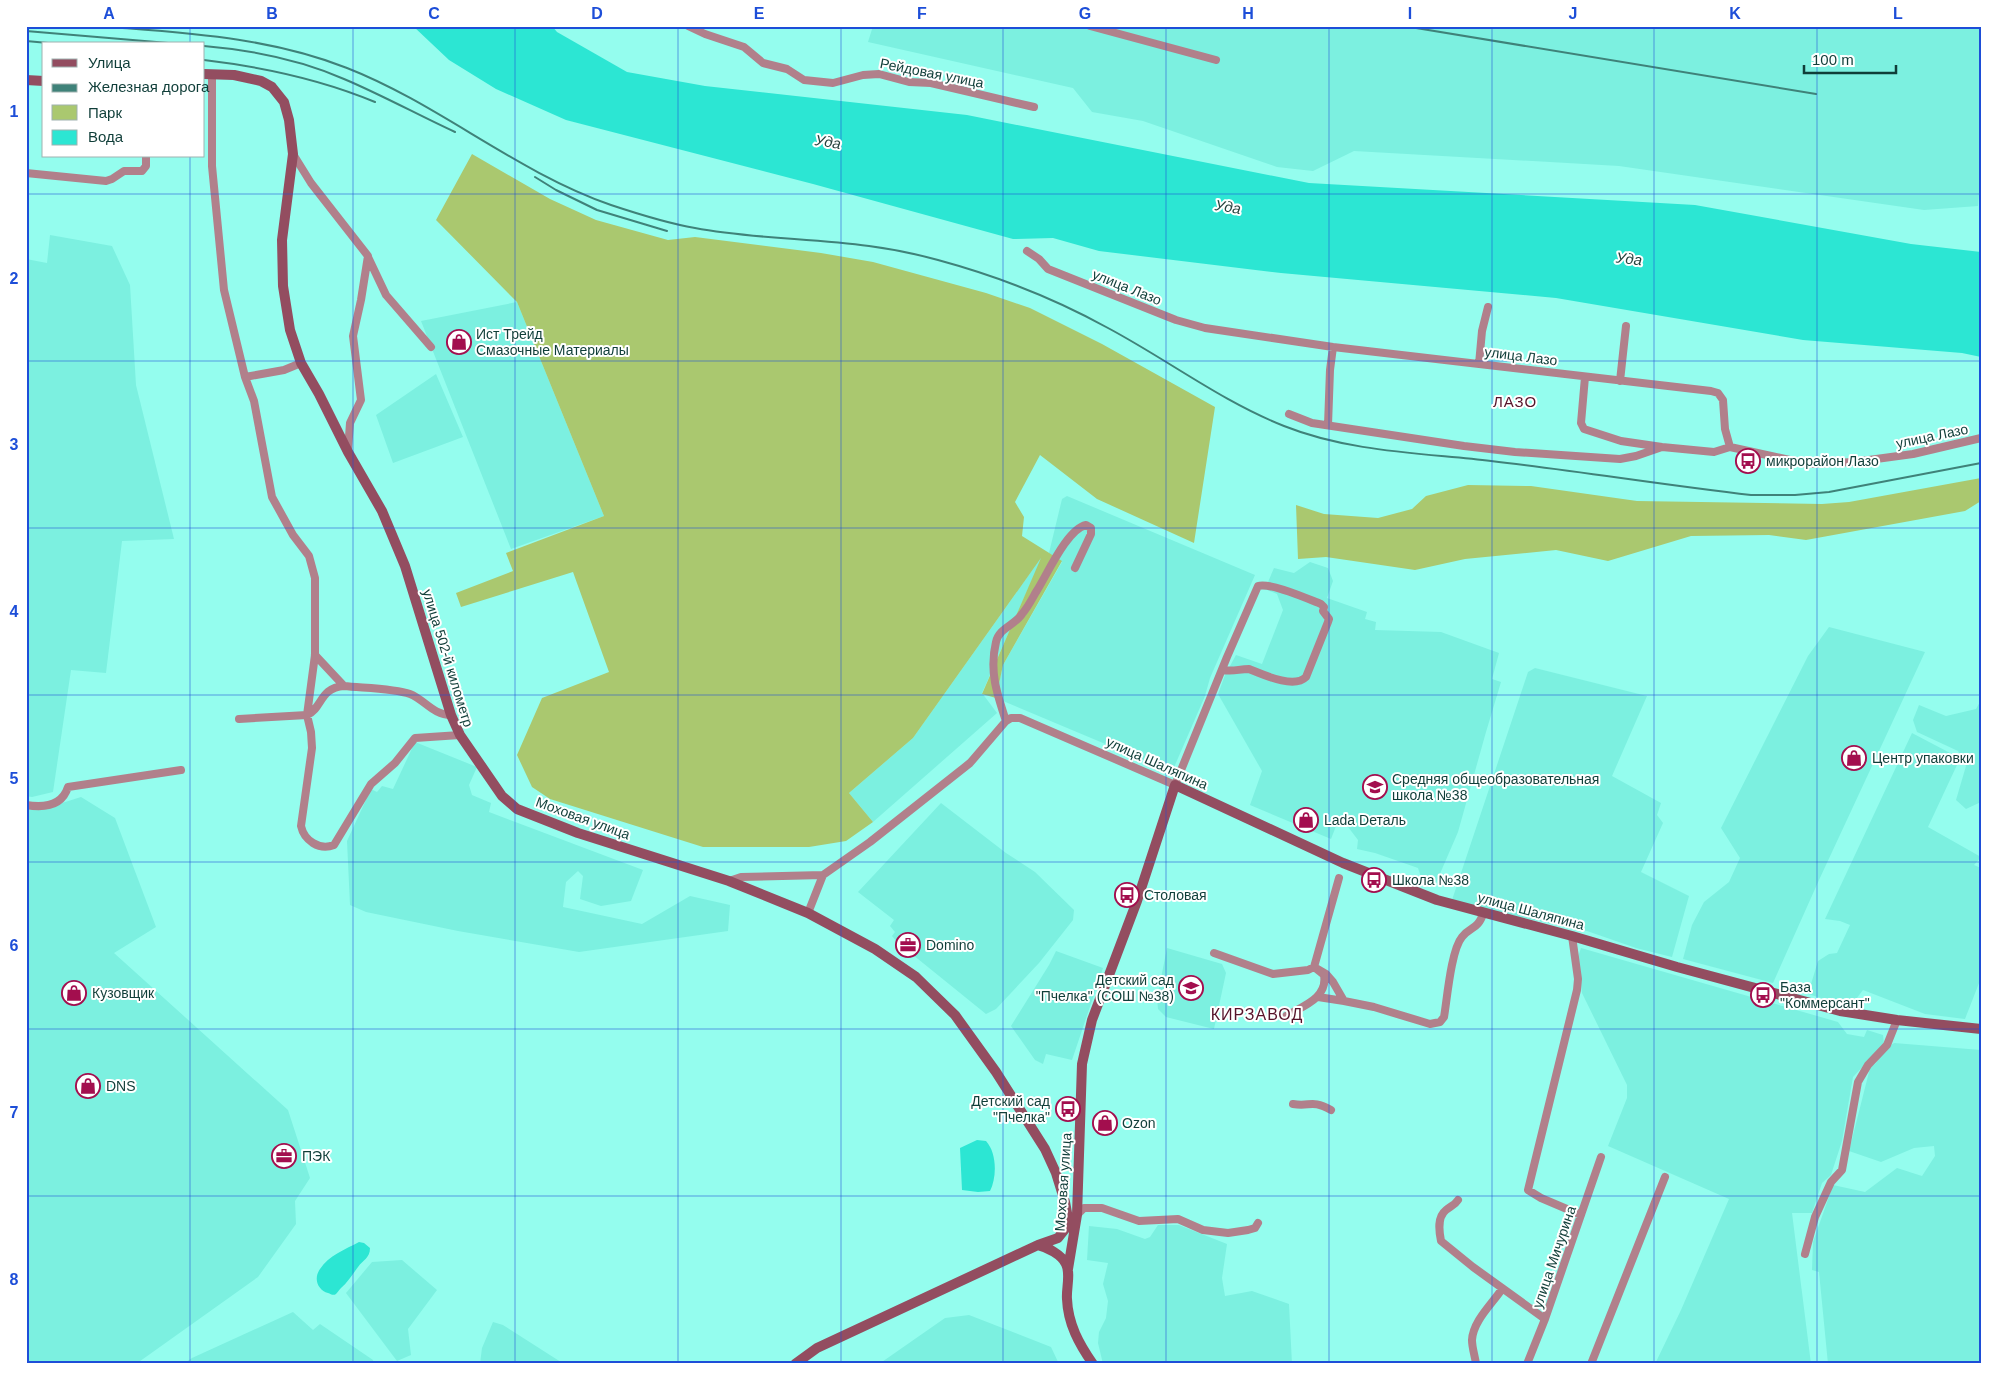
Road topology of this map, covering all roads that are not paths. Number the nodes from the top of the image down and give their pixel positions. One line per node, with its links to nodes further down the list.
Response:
1 (1090, 26): 3 (street)
2 (690, 27): 7 (street, Рейдовая улица)
3 (1216, 60)
4 (208, 74): 8 (street, улица 502-й километр); 19 (street, улица 502-й километр)
5 (26, 80): 6 (street)
6 (42, 81)
7 (1034, 107)
8 (293, 154): 12 (street); 17 (street, улица 502-й километр)
9 (146, 158): 10 (street)
10 (26, 173)
11 (1027, 251): 16 (street, улица Лазо)
12 (368, 256): 15 (street); 27 (street)
13 (1488, 307): 18 (street)
14 (1626, 326): 21 (street)
15 (431, 346)
16 (1333, 347): 18 (street, улица Лазо); 23 (street)
17 (301, 363): 19 (street); 27 (street, улица 502-й километр)
18 (1479, 364): 20 (street, улица Лазо)
19 (245, 377): 29 (street, улица 502-й километр)
20 (1585, 377): 21 (street, улица Лазо); 26 (street)
21 (1620, 381): 25 (street, улица Лазо)
22 (1288, 414): 23 (street)
23 (1328, 425): 26 (street)
24 (1981, 438): 25 (street, улица Лазо)
25 (1730, 447): 26 (street)
26 (1662, 448)
27 (348, 452): 33 (street, улица 502-й километр)
28 (1075, 568): 35 (street)
29 (315, 655): 31 (street); 32 (street, улица 502-й километр)
30 (1222, 670): 30 (street, Моховая улица); 38 (street, Моховая улица)
31 (344, 686): 32 (street); 33 (street)
32 (307, 715): 34 (street); 36 (street, улица 502-й километр)
33 (450, 715): 36 (street, улица 502-й километр)
34 (238, 719)
35 (1009, 719): 38 (street, улица Шаляпина); 40 (street)
36 (460, 735): 42 (street, Моховая улица)
37 (181, 770): 39 (street)
38 (1175, 785): 43 (street, улица Шаляпина); 58 (street, Моховая улица)
39 (26, 805)
40 (823, 875): 42 (street); 44 (street)
41 (1339, 878): 47 (street)
42 (729, 881): 44 (street, Моховая улица)
43 (1484, 912): 45 (street, улица Шаляпина); 49 (street)
44 (808, 913): 61 (street, Моховая улица)
45 (1572, 936): 51 (street, улица Шаляпина); 59 (street)
46 (1214, 954): 47 (street)
47 (1314, 967): 48 (street); 49 (street)
48 (1318, 997): 49 (street); 50 (street)
49 (1344, 1001)
50 (1286, 1016)
51 (1896, 1020): 52 (street, улица Шаляпина); 63 (street)
52 (1981, 1029)
53 (1293, 1104): 54 (street)
54 (1331, 1110)
55 (1601, 1157): 59 (street, улица Мичурина)
56 (1665, 1177): 71 (street)
57 (1458, 1200): 65 (street)
58 (1076, 1215): 60 (street); 61 (street, Моховая улица); 64 (street, Моховая улица)
59 (1581, 1215): 66 (street, улица Мичурина)
60 (1258, 1223)
61 (1069, 1224): 62 (street, Моховая улица)
62 (1038, 1245): 64 (street); 67 (street, Моховая улица)
63 (1805, 1254)
64 (1068, 1269): 68 (street, Моховая улица)
65 (1502, 1289): 66 (street); 69 (street)
66 (1545, 1320): 70 (street, улица Мичурина)
67 (795, 1364)
68 (1093, 1364)
69 (1476, 1364)
70 (1527, 1364)
71 (1591, 1364)

